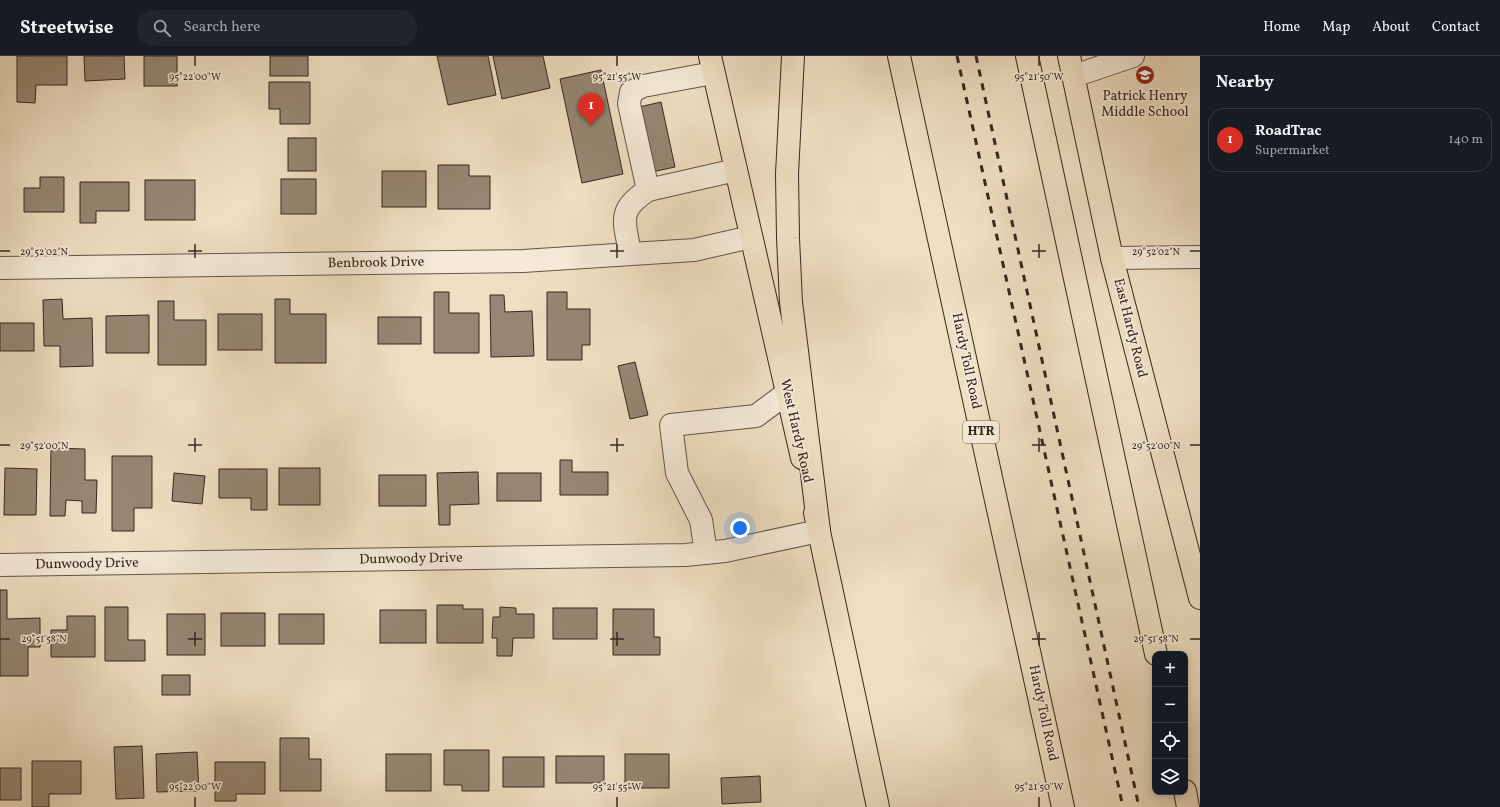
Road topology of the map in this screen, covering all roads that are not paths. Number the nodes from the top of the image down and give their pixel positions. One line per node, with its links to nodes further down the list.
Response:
1 (793, 56): 15 (main road)
2 (899, 56): 22 (main road, Hardy Toll Road / HTR)
3 (1027, 56): 19 (main road)
4 (1133, 56): 6 (street)
5 (712, 65): 7 (main road, West Hardy Road); 8 (street)
6 (1071, 66): 12 (main road, East Hardy Road)
7 (736, 170): 8 (street); 9 (main road, West Hardy Road)
8 (648, 190): 10 (street)
9 (751, 237): 10 (street, Benbrook Drive); 14 (main road, West Hardy Road)
10 (630, 254): 13 (street, Benbrook Drive)
11 (1200, 257): 12 (street)
12 (1112, 258): 18 (main road, East Hardy Road)
13 (0, 268)
14 (787, 393): 15 (main road, West Hardy Road); 16 (street)
15 (819, 532): 16 (street, Dunwoody Drive); 21 (main road, West Hardy Road)
16 (706, 553): 17 (street, Dunwoody Drive)
17 (0, 565)
18 (1200, 598)
19 (1155, 651)
20 (1186, 795): 23 (main road)
21 (878, 807)
22 (1063, 807)
23 (1188, 807)

